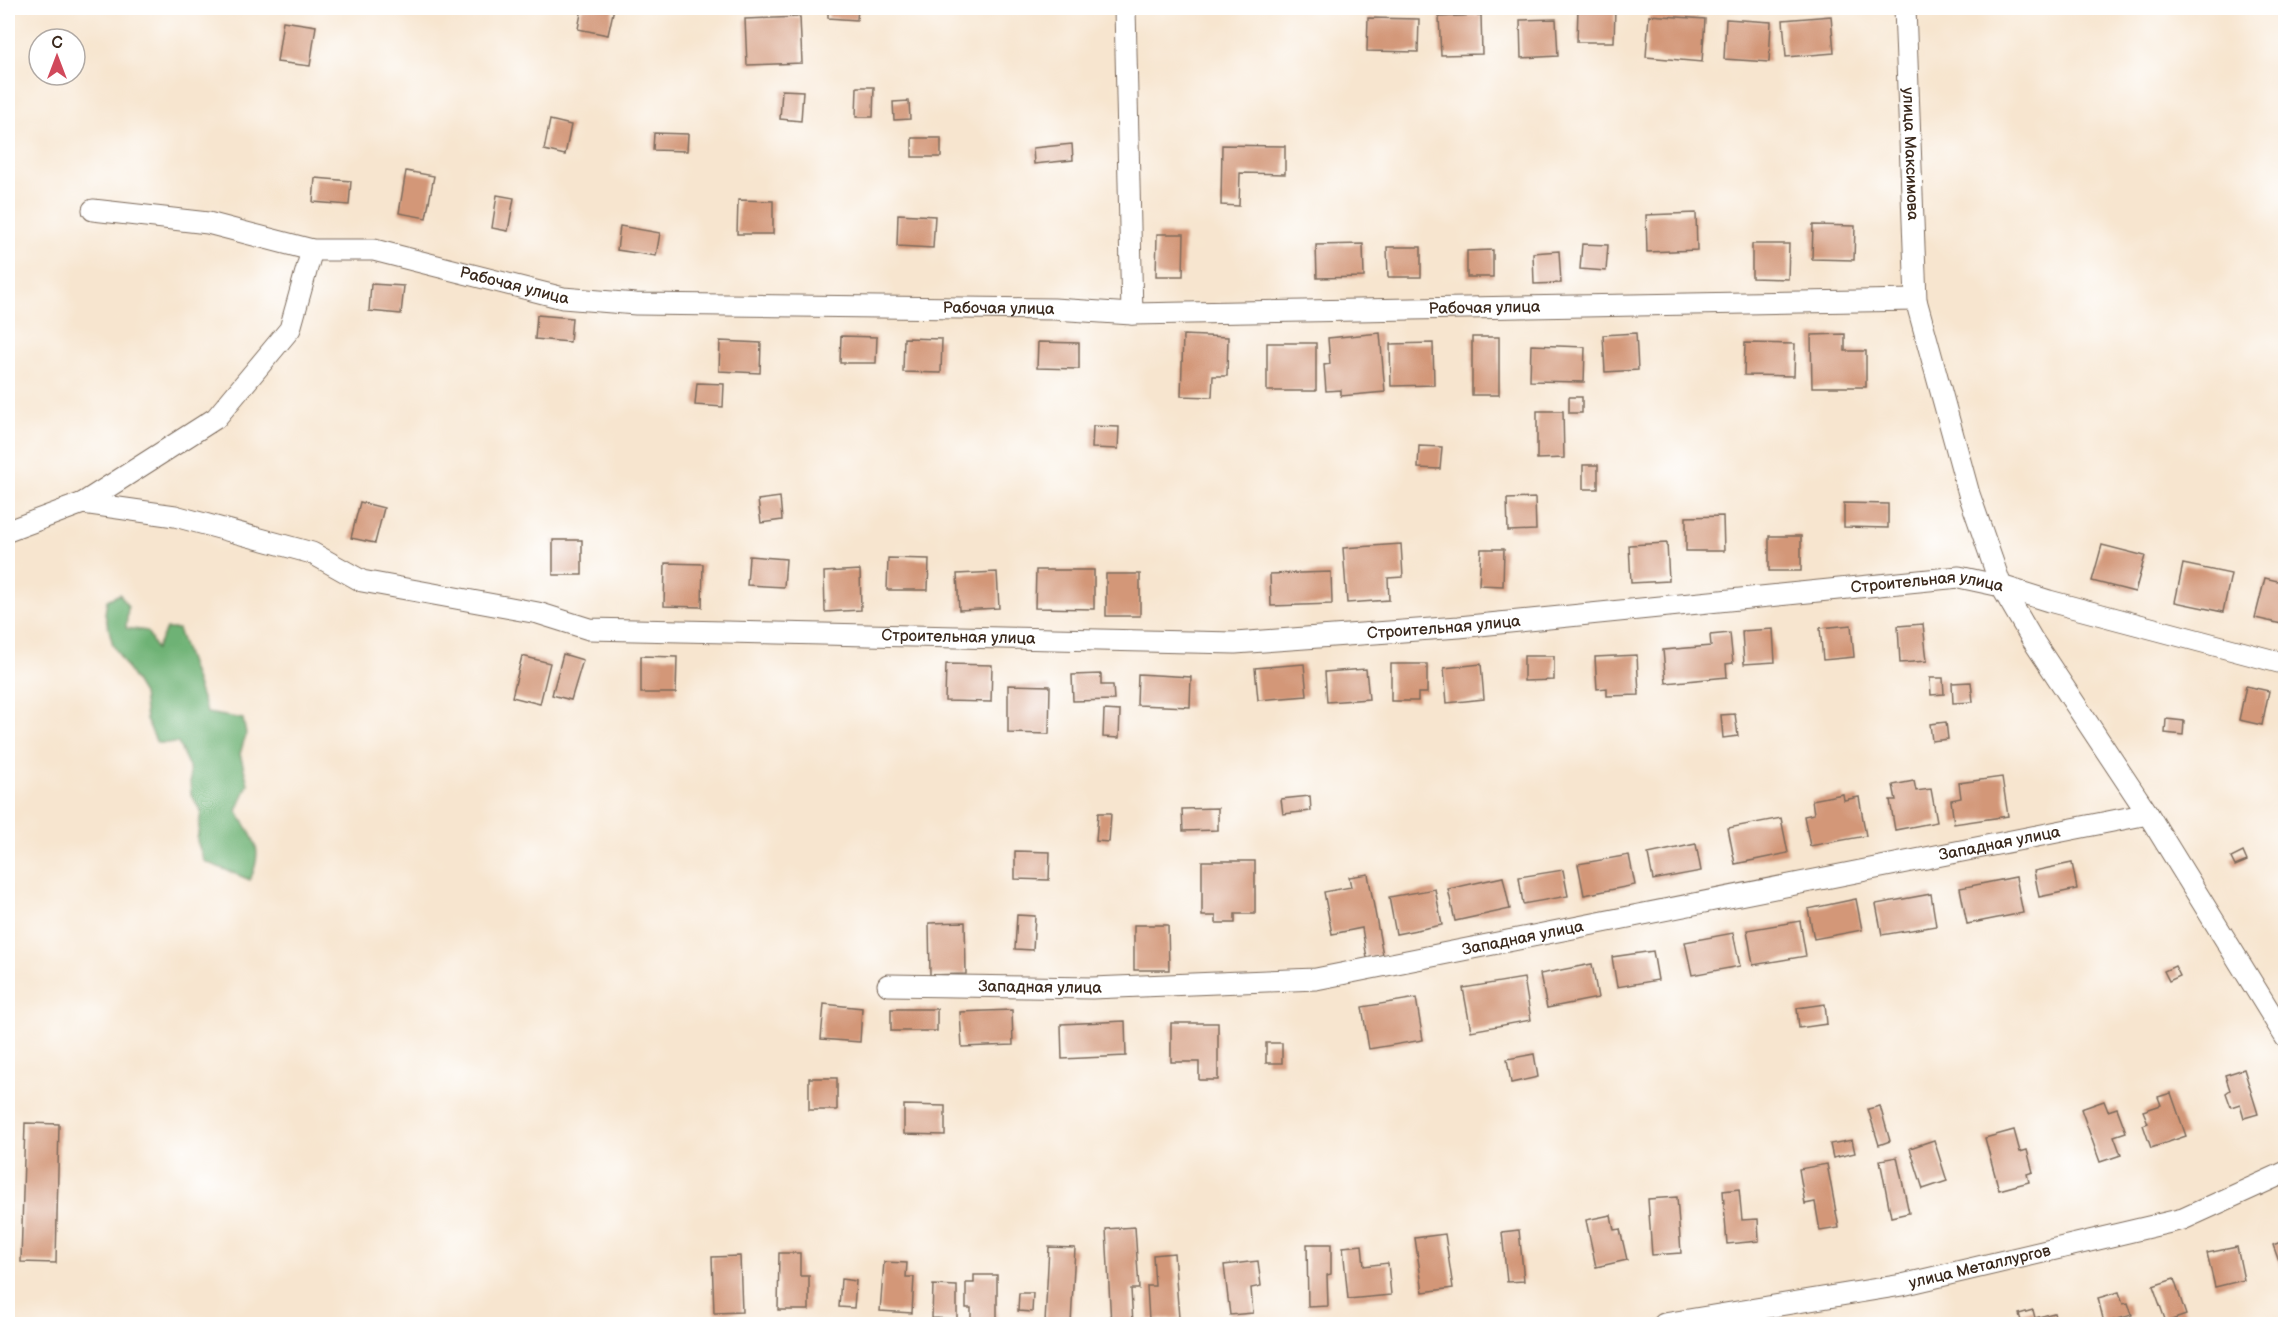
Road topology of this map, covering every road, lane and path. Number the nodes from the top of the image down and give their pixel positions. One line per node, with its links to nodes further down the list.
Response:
1 (1125, 8): 6 (street)
2 (1905, 8): 5 (street, улица Максимова)
3 (93, 210): 4 (street, Рабочая улица)
4 (312, 250): 6 (street, Рабочая улица); 7 (street)
5 (1916, 300): 6 (street, Рабочая улица); 9 (street, улица Максимова)
6 (1132, 314)
7 (83, 503): 8 (street); 9 (street, Строительная улица)
8 (8, 531)
9 (2001, 586): 10 (street, Строительная улица); 11 (street, улица Максимова)
10 (2286, 664)
11 (2148, 814): 12 (street, Западная улица); 13 (street, улица Максимова)
12 (888, 985)
13 (2286, 1038)
14 (2286, 1172): 15 (street, улица Металлургов)
15 (1664, 1324)

